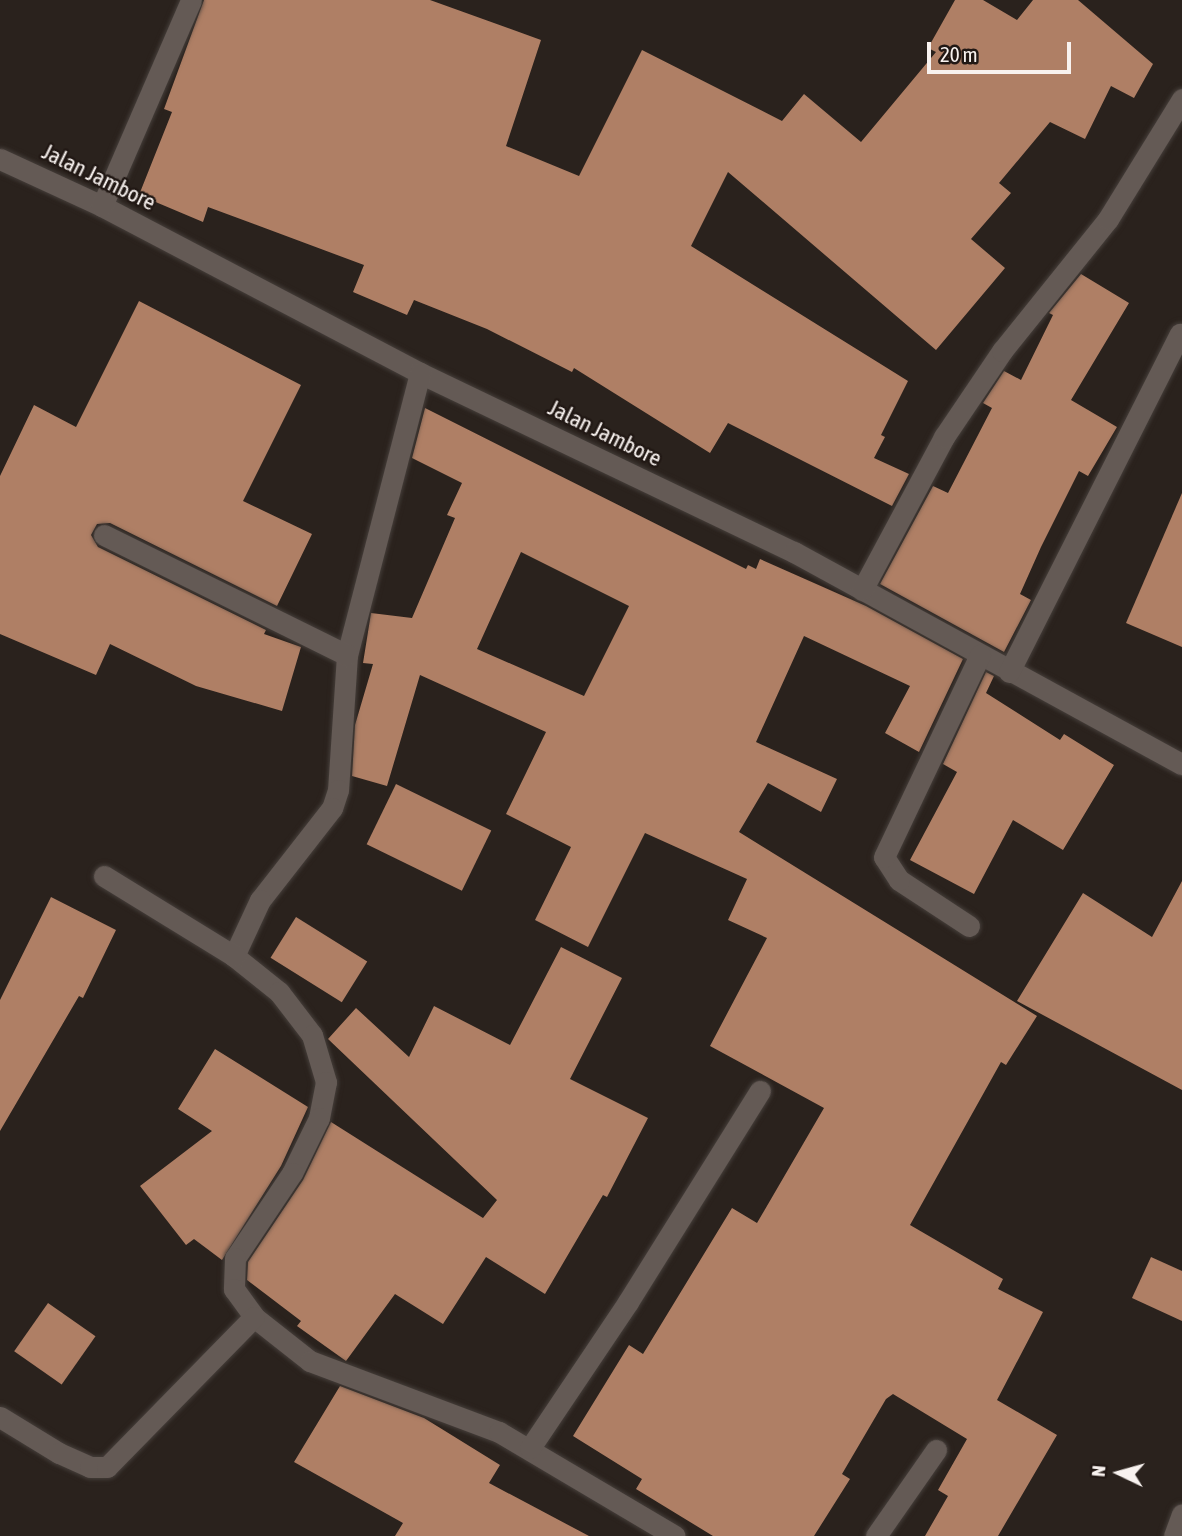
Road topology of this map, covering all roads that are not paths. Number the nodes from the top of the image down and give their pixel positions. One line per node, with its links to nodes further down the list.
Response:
1 (191, 0): 4 (street)
2 (1182, 99): 8 (street)
3 (0, 159): 4 (street, Jalan Jambore)
4 (102, 206): 6 (street, Jalan Jambore)
5 (1180, 334): 11 (street)
6 (420, 373): 8 (street, Jalan Jambore); 9 (street)
7 (104, 535): 9 (street)
8 (862, 590): 10 (street, Jalan Jambore)
9 (347, 655): 15 (street)
10 (980, 655): 11 (street, Jalan Jambore); 14 (street)
11 (1009, 672): 12 (street, Jalan Jambore)
12 (1182, 764)
13 (104, 876): 15 (street)
14 (969, 926)
15 (234, 956): 17 (street)
16 (760, 1091): 19 (street)
17 (254, 1317): 18 (street); 19 (street)
18 (0, 1417)
19 (530, 1448): 22 (street)
20 (936, 1450): 23 (street)
21 (1182, 1514): 24 (street)
22 (675, 1536)
23 (876, 1536)
24 (1174, 1536)

